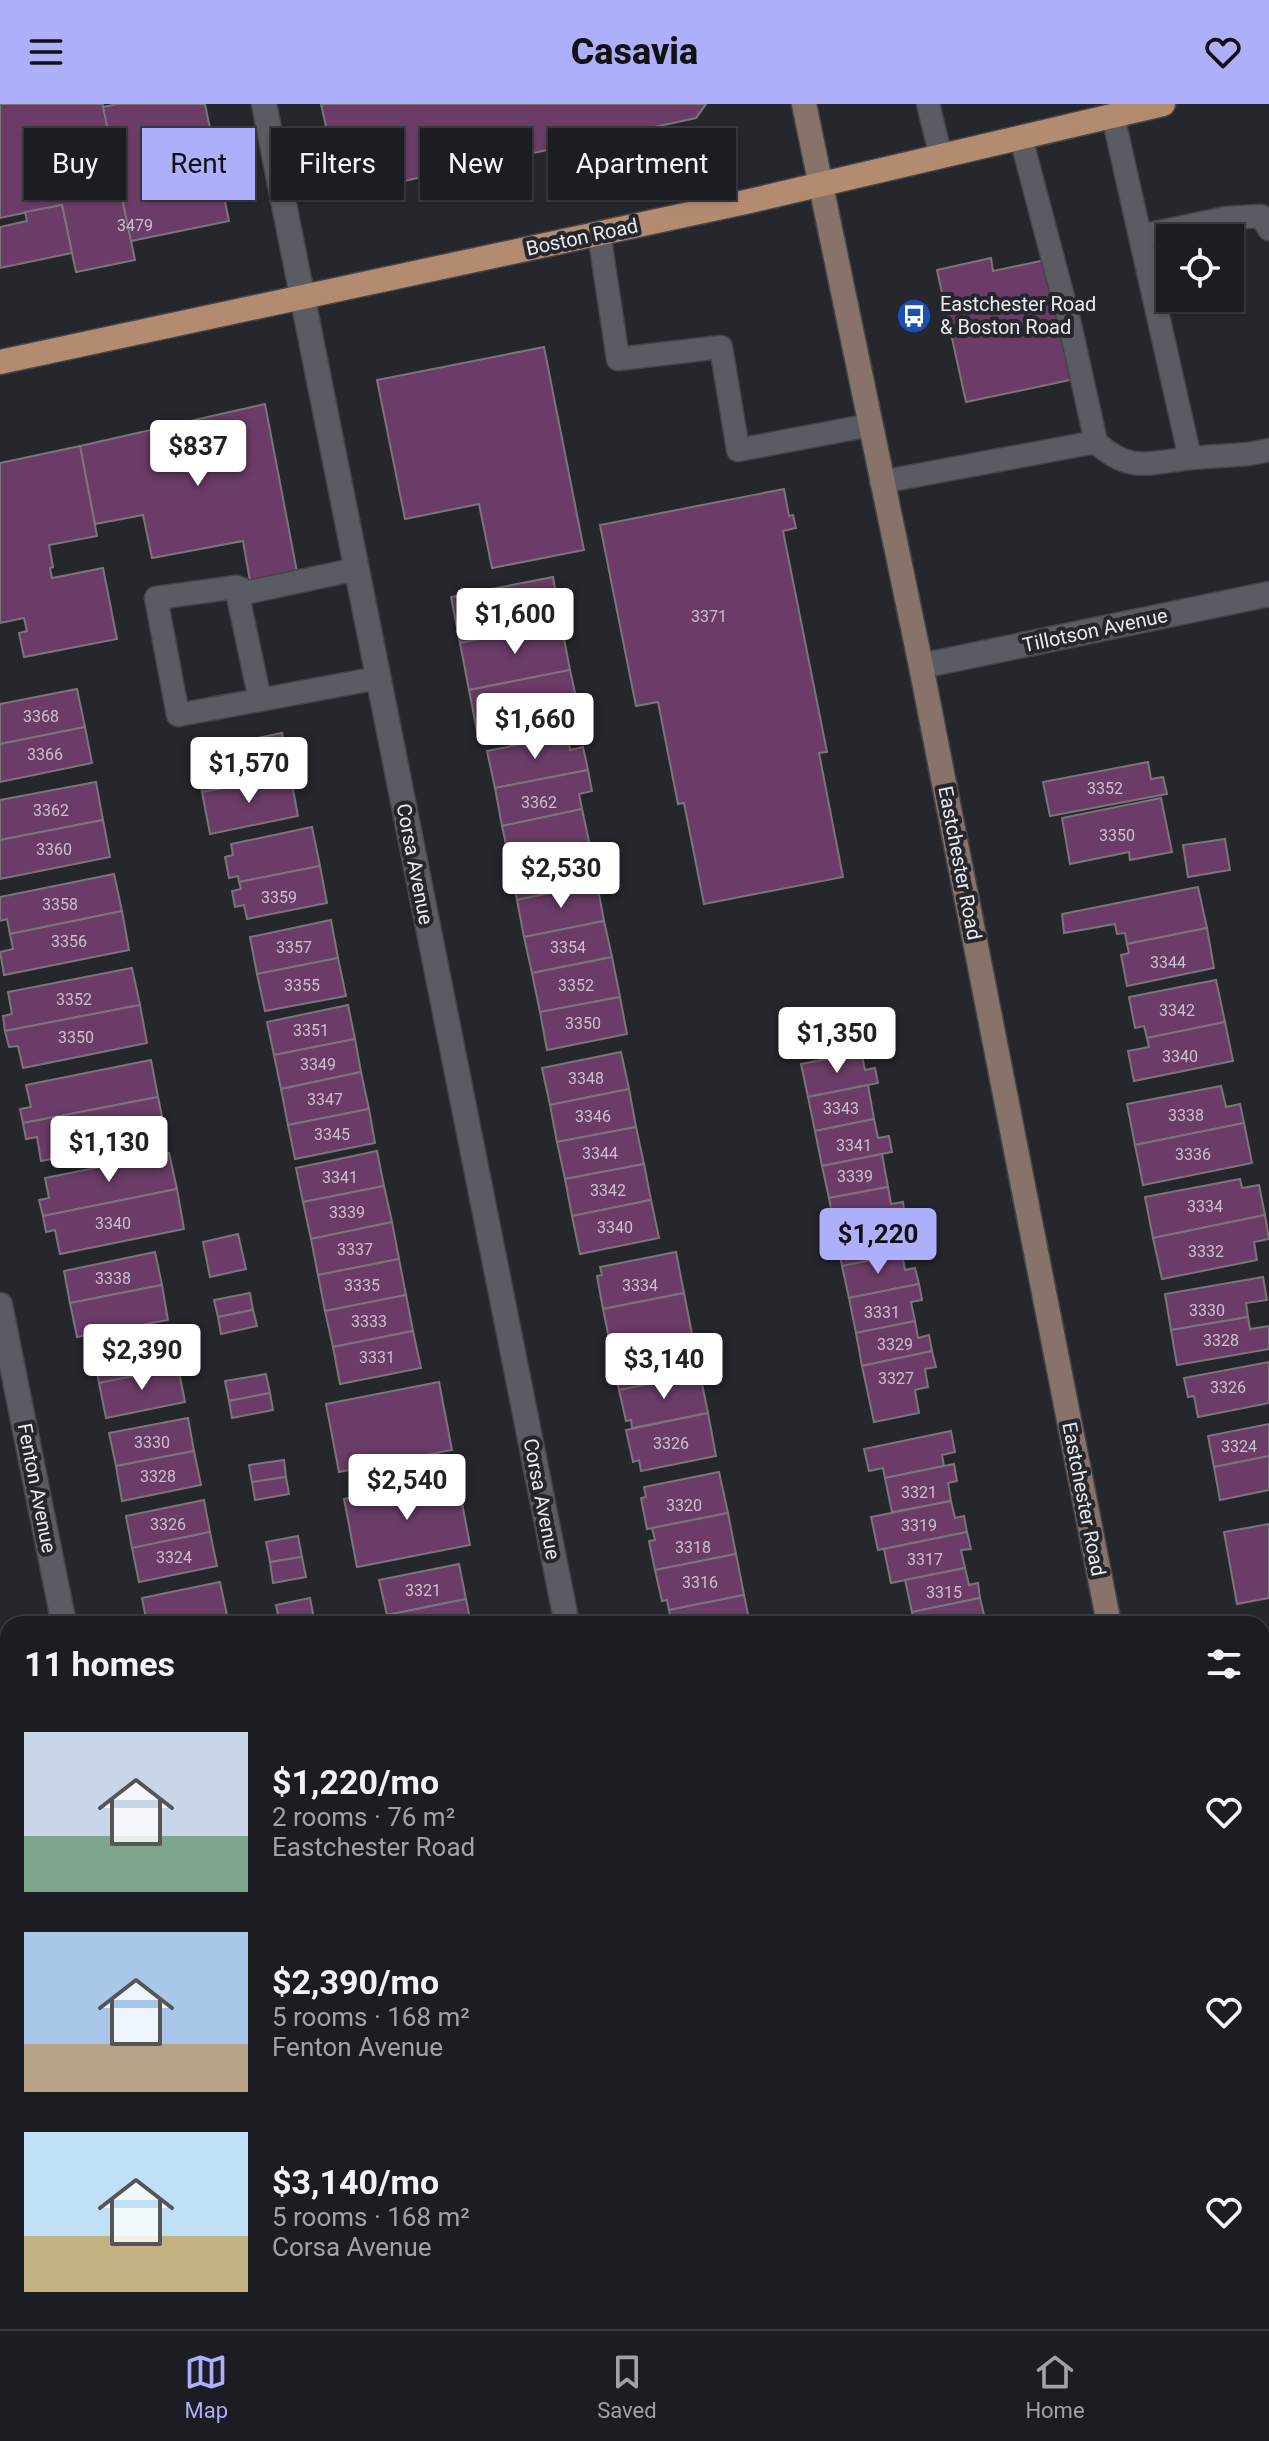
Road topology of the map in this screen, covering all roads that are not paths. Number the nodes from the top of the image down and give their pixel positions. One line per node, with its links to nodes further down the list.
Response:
1 (264, 104): 12 (street, Corsa Avenue)
2 (804, 104): 8 (main road, Eastchester Road)
3 (928, 104): 7 (lane)
4 (1163, 104): 5 (main road, Boston Road)
5 (1113, 116): 6 (main road, Boston Road); 11 (lane)
6 (1021, 138): 7 (main road, Boston Road); 15 (lane)
7 (941, 157): 8 (main road, Boston Road)
8 (820, 186): 10 (main road, Boston Road); 14 (main road, Eastchester Road)
9 (1269, 229): 11 (lane)
10 (599, 233): 12 (main road, Boston Road); 14 (lane)
11 (1140, 236): 17 (lane)
12 (302, 297): 13 (main road, Boston Road); 19 (street, Corsa Avenue)
13 (0, 362)
14 (871, 425): 18 (main road, Eastchester Road)
15 (1096, 442): 17 (lane); 18 (lane)
16 (1269, 450): 17 (lane)
17 (1190, 458)
18 (881, 482): 22 (main road, Eastchester Road)
19 (357, 569): 20 (lane); 23 (street, Corsa Avenue)
20 (236, 587): 24 (lane); 24 (lane)
21 (1269, 594): 22 (street, Tillotson Avenue)
22 (921, 666): 28 (main road, Eastchester Road)
23 (378, 678): 24 (lane); 27 (street, Corsa Avenue)
24 (260, 700)
25 (0, 1305): 26 (street, Fenton Avenue)
26 (62, 1616)
27 (565, 1616)
28 (1107, 1616)

